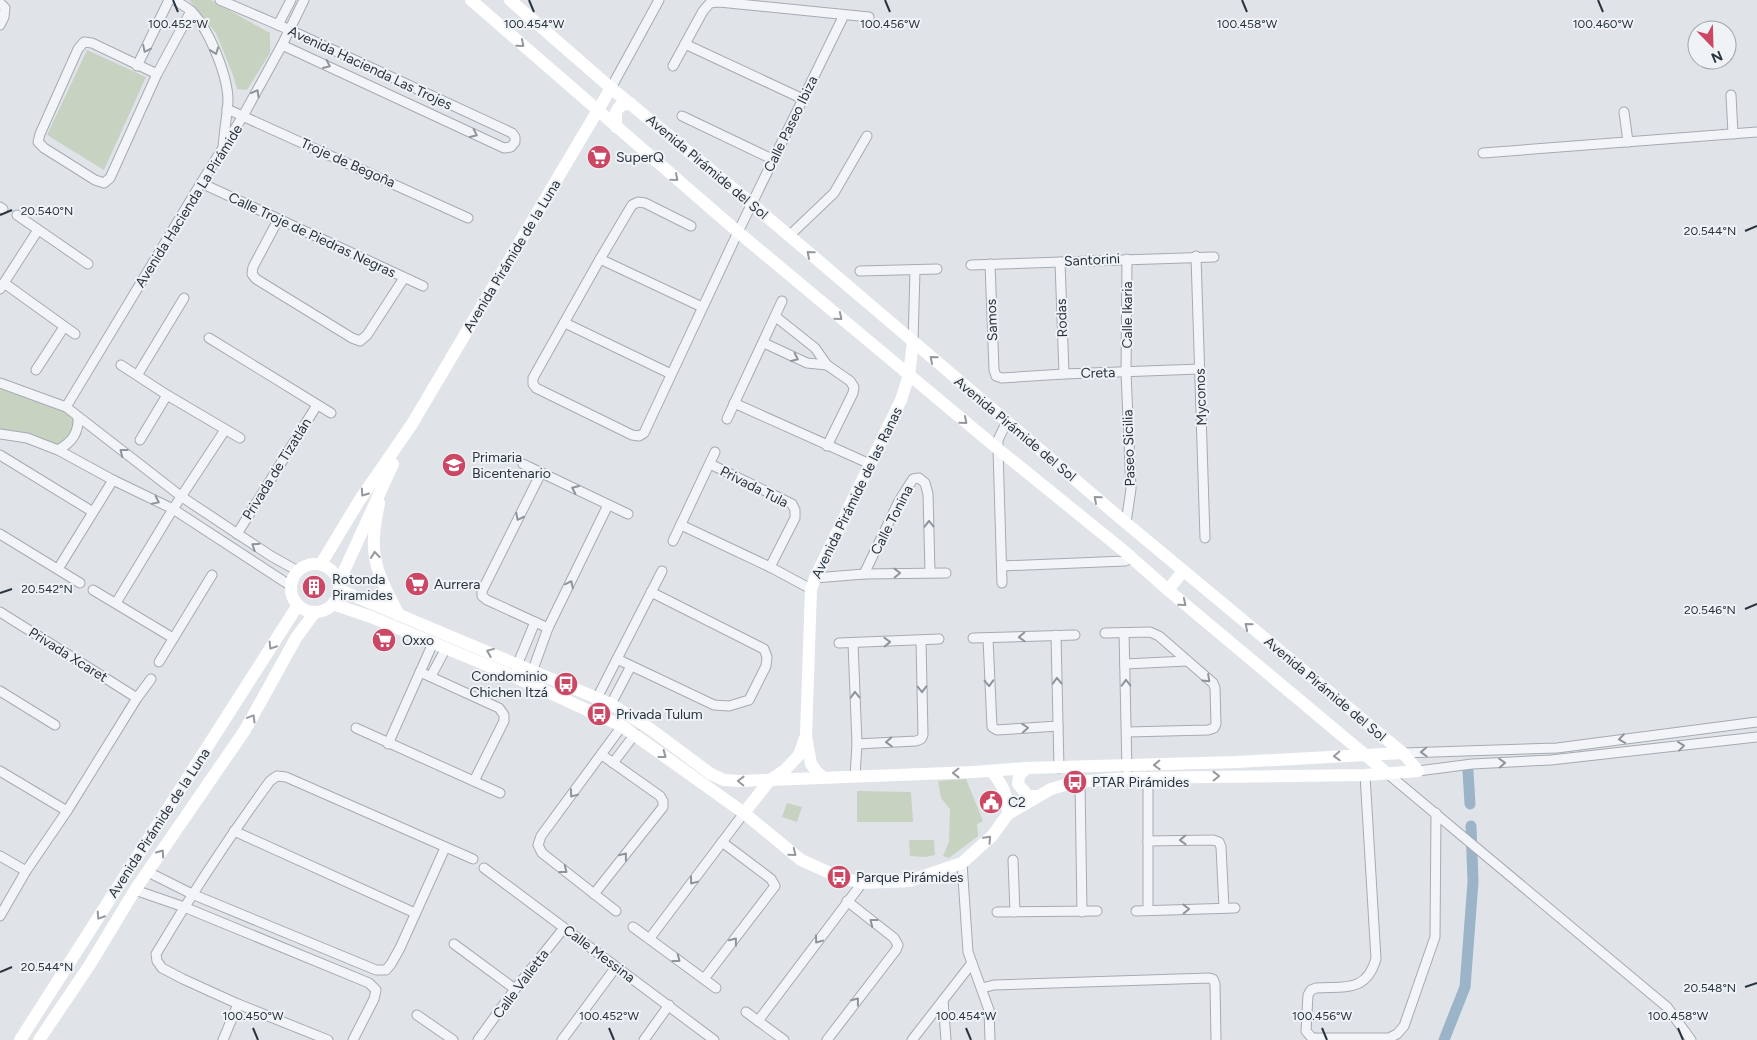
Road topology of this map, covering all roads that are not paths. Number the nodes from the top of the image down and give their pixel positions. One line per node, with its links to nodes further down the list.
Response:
1 (169, 0): 18 (street, one-way to 18)
2 (175, 0): 10 (street)
3 (220, 0): 14 (street, Avenida Hacienda Las Trojes)
4 (290, 0): 14 (street)
5 (304, 0): 15 (street, Avenida Hacienda La Pirámide)
6 (471, 0): 26 (street, Avenida Pirámide del Sol, one-way to 26)
7 (510, 0): 21 (street, Avenida Pirámide del Sol)
8 (660, 0): 21 (street)
9 (0, 3): 13 (street)
10 (191, 12): 20 (street); 25 (street, one-way to 25)
11 (844, 15): 12 (street); 16 (street); 23 (street, Calle Paseo Ibiza)
12 (869, 17)
13 (0, 25)
14 (278, 25): 15 (street, Avenida Hacienda Las Trojes)
15 (290, 30): 17 (street, Avenida Hacienda La Pirámide); 17 (street, Avenida Hacienda Las Trojes, one-way to 15)
16 (685, 44): 19 (street); 23 (street)
17 (282, 45): 28 (street, Avenida Hacienda La Pirámide, one-way to 17)
18 (137, 66): 20 (street); 20 (street)
19 (673, 66)
20 (157, 74)
21 (611, 88): 24 (street, Avenida Pirámide del Sol); 26 (street, Avenida Pirámide de la Luna)
22 (1731, 95): 32 (street)
23 (803, 99): 37 (street, Calle Paseo Ibiza)
24 (630, 103): 30 (street); 39 (street, Avenida Pirámide del Sol)
25 (227, 109): 28 (street, Troje de Begoña); 35 (street)
26 (598, 112): 30 (street, Avenida Pirámide del Sol); 90 (street, Avenida Pirámide de la Luna)
27 (1624, 112): 34 (street)
28 (244, 116): 35 (street, Avenida Hacienda La Pirámide); 41 (street, Troje de Begoña)
29 (682, 116): 37 (street)
30 (616, 127): 45 (street, Avenida Pirámide del Sol, one-way to 45)
31 (1757, 132): 32 (street)
32 (1733, 134): 34 (street)
33 (867, 136): 46 (street)
34 (1628, 142): 36 (street)
35 (223, 150): 38 (street, Avenida Hacienda La Pirámide)
36 (1483, 153)
37 (774, 160): 39 (street, Calle Paseo Ibiza)
38 (201, 183): 42 (street, Calle Troje de Piedras Negras); 85 (street, Avenida Hacienda La Pirámide)
39 (752, 204): 45 (street, Calle Paseo Ibiza); 46 (street, Avenida Pirámide del Sol)
40 (17, 215): 44 (street)
41 (468, 218)
42 (278, 220): 58 (street, Calle Troje de Piedras Negras); 58 (street)
43 (692, 226): 49 (street)
44 (38, 230): 52 (street); 59 (street)
45 (738, 232): 63 (street, Calle Paseo Ibiza); 79 (street, Avenida Pirámide del Sol, one-way to 79)
46 (789, 236): 69 (street, Avenida Pirámide del Sol, one-way to 46)
47 (1196, 256): 48 (street, Santorini); 50 (street, Santorini); 73 (street, Myconos)
48 (1214, 257)
49 (600, 259): 63 (street); 65 (street)
50 (1127, 259): 51 (street, Santorini); 75 (street, Calle Ikaria)
51 (1060, 262): 53 (street, Santorini); 78 (street, Rodas)
52 (88, 264)
53 (990, 264): 54 (street, Santorini); 80 (street, Samos)
54 (970, 265)
55 (915, 270): 56 (street); 57 (street); 69 (street)
56 (937, 270)
57 (860, 271)
58 (404, 278): 60 (street, Calle Troje de Piedras Negras)
59 (2, 286): 66 (street)
60 (423, 286)
61 (184, 298): 76 (street)
62 (782, 302): 64 (street)
63 (702, 307): 77 (street, Calle Paseo Ibiza)
64 (776, 317): 70 (street); 72 (street)
65 (565, 323): 77 (street); 77 (street, Calle Paseo Ibiza)
66 (64, 326): 67 (street); 74 (street)
67 (75, 334)
68 (209, 338): 84 (street)
69 (913, 342): 79 (street, Avenida Pirámide de las Ranas); 89 (street, Avenida Pirámide del Sol, one-way to 69)
70 (764, 343): 72 (street, one-way to 72); 83 (street)
71 (121, 365): 76 (street)
72 (827, 365): 95 (street)
73 (1200, 369): 75 (street, Creta); 115 (street, Myconos)
74 (36, 370)
75 (1126, 372): 78 (street, Creta); 111 (street, Paseo Sicilia)
76 (138, 374): 82 (street)
77 (672, 374)
78 (1064, 374): 80 (street, Creta)
79 (909, 375): 96 (street, Avenida Pirámide del Sol, one-way to 96); 102 (street, Avenida Pirámide de las Ranas)
80 (996, 376)
81 (0, 383): 85 (street)
82 (167, 395): 91 (street); 94 (street)
83 (734, 403): 88 (street); 95 (street)
84 (317, 404): 86 (street); 114 (street, Privada de Tizatlán)
85 (66, 407): 87 (street)
86 (331, 413)
87 (78, 417): 97 (street); 106 (street, one-way to 87)
88 (727, 419)
89 (1007, 421): 96 (street); 111 (street, Avenida Pirámide del Sol, one-way to 89)
90 (412, 424): 105 (street, Avenida Pirámide de la Luna); 118 (street, Avenida Pirámide de la Luna, one-way to 118)
91 (225, 430): 93 (street); 106 (street)
92 (0, 434): 97 (street)
93 (240, 438)
94 (140, 440)
95 (828, 446): 102 (street)
96 (998, 449): 117 (street, Avenida Pirámide del Sol); 119 (street)
97 (58, 450): 104 (street)
98 (715, 452): 101 (street, Privada Tula)
99 (0, 455): 109 (street)
100 (523, 464): 103 (street)
101 (710, 464): 112 (street, Privada Tula); 120 (street, Privada Tula)
102 (870, 464): 131 (street, Avenida Pirámide de las Ranas)
103 (541, 474): 107 (street, one-way to 103); 143 (street, one-way to 143)
104 (113, 480): 108 (street, one-way to 108); 109 (street)
105 (382, 486): 133 (street, Avenida Pirámide de la Luna); 142 (street, one-way to 105)
106 (182, 497): 108 (street); 114 (street)
107 (608, 505): 110 (street); 144 (street, one-way to 107)
108 (173, 509): 132 (street); 137 (street)
109 (92, 512): 121 (street)
110 (628, 514)
111 (1126, 524): 124 (street, Avenida Pirámide del Sol)
112 (681, 525): 116 (street, Privada Tula); 120 (street)
113 (0, 534): 121 (street)
114 (237, 534): 122 (street, one-way to 114)
115 (1205, 538)
116 (673, 541)
117 (1132, 558): 119 (street); 135 (street, Avenida Pirámide del Sol)
118 (321, 564): 122 (street); 133 (street)
119 (1002, 566): 129 (street)
120 (770, 567): 131 (street)
121 (58, 569): 130 (street)
122 (298, 571): 132 (street)
123 (662, 571): 136 (street)
124 (1182, 571): 135 (street); 187 (street, Avenida Pirámide del Sol, one-way to 124)
125 (930, 572): 126 (street, Calle Tonina); 127 (street, Calle Tonina, one-way to 125); 127 (street, Calle Tonina, one-way to 127)
126 (946, 573)
127 (864, 574): 131 (street, Calle Tonina)
128 (212, 575): 149 (street)
129 (1002, 582)
130 (80, 583)
131 (813, 584): 180 (street, Avenida Pirámide de las Ranas)
132 (291, 586): 139 (street)
133 (340, 586): 138 (street); 142 (street)
134 (92, 590): 137 (street)
135 (1168, 590): 188 (street, Avenida Pirámide del Sol, one-way to 188)
136 (651, 592): 158 (street); 162 (street)
137 (116, 603): 149 (street)
138 (334, 604): 141 (street); 154 (street)
139 (298, 605): 141 (street); 249 (street, Avenida Pirámide de la Luna, one-way to 249)
140 (0, 612): 169 (street, Privada Xcaret)
141 (315, 612): 221 (street, Avenida Pirámide de la Luna, one-way to 141)
142 (399, 615): 164 (street, one-way to 142)
143 (535, 622): 144 (street); 164 (street)
144 (548, 628): 166 (street)
145 (1105, 633): 146 (street)
146 (1124, 633): 159 (street); 161 (street)
147 (1075, 634): 148 (street)
148 (1056, 635): 151 (street, one-way to 151); 175 (street, one-way to 148)
149 (173, 638): 160 (street)
150 (973, 638): 151 (street)
151 (988, 638): 175 (street, one-way to 175)
152 (939, 639): 153 (street)
153 (921, 640): 156 (street, one-way to 153); 183 (street, one-way to 183)
154 (433, 642): 157 (street); 163 (street)
155 (839, 643): 156 (street)
156 (853, 643): 183 (street, one-way to 156)
157 (446, 648): 164 (street); 165 (street)
158 (617, 659): 162 (street); 170 (street)
159 (1187, 661): 161 (street); 177 (street, one-way to 177)
160 (159, 662)
161 (1125, 664): 177 (street, one-way to 161)
162 (631, 666): 171 (street)
163 (421, 669): 165 (street); 182 (street)
164 (516, 670): 166 (street)
165 (433, 673): 203 (street)
166 (531, 676): 170 (street); 174 (street)
167 (151, 679): 169 (street)
168 (0, 691): 173 (street)
169 (137, 698): 207 (street)
170 (597, 698): 171 (street)
171 (614, 698): 202 (street, one-way to 171)
172 (1757, 722): 178 (street)
173 (54, 725)
174 (622, 726): 179 (street); 186 (street)
175 (1058, 726): 192 (street)
176 (356, 728): 182 (street)
177 (1127, 732): 196 (street)
178 (1660, 733): 184 (street); 185 (street, one-way to 185)
179 (635, 734): 189 (street); 209 (street, one-way to 209)
180 (806, 736): 200 (street, Avenida Pirámide de las Ranas); 202 (street, Avenida Pirámide de las Ranas)
181 (1757, 737): 184 (street, one-way to 181)
182 (388, 744): 203 (street)
183 (857, 744): 199 (street)
184 (1662, 748): 190 (street, one-way to 184)
185 (1470, 751): 187 (street, one-way to 187); 190 (street)
186 (604, 753): 189 (street); 225 (street, one-way to 225)
187 (1403, 753): 188 (street); 195 (street, Avenida Pirámide del Sol)
188 (1364, 755): 196 (street, one-way to 196); 197 (street, Avenida Pirámide del Sol)
189 (614, 761): 225 (street, one-way to 189)
190 (1472, 764): 195 (street)
191 (1026, 768): 192 (street); 194 (street); 206 (street)
192 (1059, 768): 196 (street)
193 (0, 771): 207 (street)
194 (992, 771): 199 (street, one-way to 199); 210 (street)
195 (1418, 771): 197 (street)
196 (1127, 772): 201 (street); 204 (street)
197 (1388, 774): 198 (street); 208 (street)
198 (1365, 775): 201 (street, one-way to 198); 208 (street)
199 (855, 776): 200 (street)
200 (823, 777): 202 (street)
201 (1148, 777): 213 (street)
202 (770, 780): 209 (street, Avenida Pirámide de las Ranas)
203 (474, 781): 205 (street)
204 (1080, 782): 206 (street); 236 (street)
205 (500, 793)
206 (1037, 796): 210 (street)
207 (67, 811): 220 (street)
208 (1436, 813): 273 (street)
209 (744, 814): 212 (street); 222 (street, one-way to 222)
210 (1008, 814): 218 (street, one-way to 210)
211 (234, 831): 214 (street); 224 (street); 237 (street)
212 (725, 838): 241 (street, one-way to 241); 245 (street, one-way to 212)
213 (1148, 841): 228 (street, one-way to 213); 231 (street)
214 (445, 848): 216 (street); 237 (street)
215 (0, 856): 220 (street)
216 (472, 859)
217 (1013, 860): 235 (street)
218 (962, 862): 222 (street); 243 (street)
219 (484, 868): 240 (street, Calle Messina)
220 (26, 871): 238 (street)
221 (148, 872): 223 (street, Avenida Pirámide de la Luna); 224 (street)
222 (862, 884): 226 (street)
223 (135, 890): 227 (street); 251 (street, Avenida Pirámide de la Luna)
224 (192, 894): 227 (street); 237 (street)
225 (594, 894): 232 (street)
226 (848, 900): 256 (street, one-way to 256); 268 (street, one-way to 226)
227 (184, 907): 252 (street); 261 (street)
228 (1224, 908): 229 (street); 231 (street, one-way to 228)
229 (1235, 908)
230 (1097, 910): 236 (street)
231 (1148, 910): 233 (street)
232 (616, 911)
233 (1136, 911)
234 (997, 912): 235 (street)
235 (1015, 912): 236 (street)
236 (1082, 912)
237 (416, 913)
238 (0, 916)
239 (633, 927): 241 (street)
240 (564, 928): 244 (street, Calle Messina); 248 (street, Calle Valletta)
241 (650, 938): 245 (street, one-way to 245)
242 (454, 944): 248 (street)
243 (972, 963): 247 (street); 250 (street)
244 (616, 967): 253 (street, Calle Messina); 264 (street)
245 (704, 979): 246 (street)
246 (716, 988)
247 (982, 988): 271 (street); 272 (street)
248 (516, 989): 263 (street, Calle Valletta)
249 (50, 994): 251 (street); 257 (street, Avenida Pirámide de la Luna)
250 (943, 1000): 269 (street); 270 (street)
251 (63, 1004): 258 (street, Avenida Pirámide de la Luna)
252 (238, 1004): 259 (street); 260 (street)
253 (669, 1005): 265 (street); 266 (street, Calle Messina)
254 (746, 1012): 256 (street)
255 (417, 1015): 262 (street)
256 (758, 1021): 267 (street)
257 (20, 1040)
258 (39, 1040)
259 (223, 1040)
260 (328, 1040)
261 (353, 1040)
262 (453, 1040)
263 (478, 1040)
264 (562, 1040)
265 (644, 1040)
266 (714, 1040)
267 (784, 1040)
268 (827, 1040)
269 (912, 1040)
270 (946, 1040)
271 (990, 1040)
272 (1216, 1040)
273 (1692, 1040)

